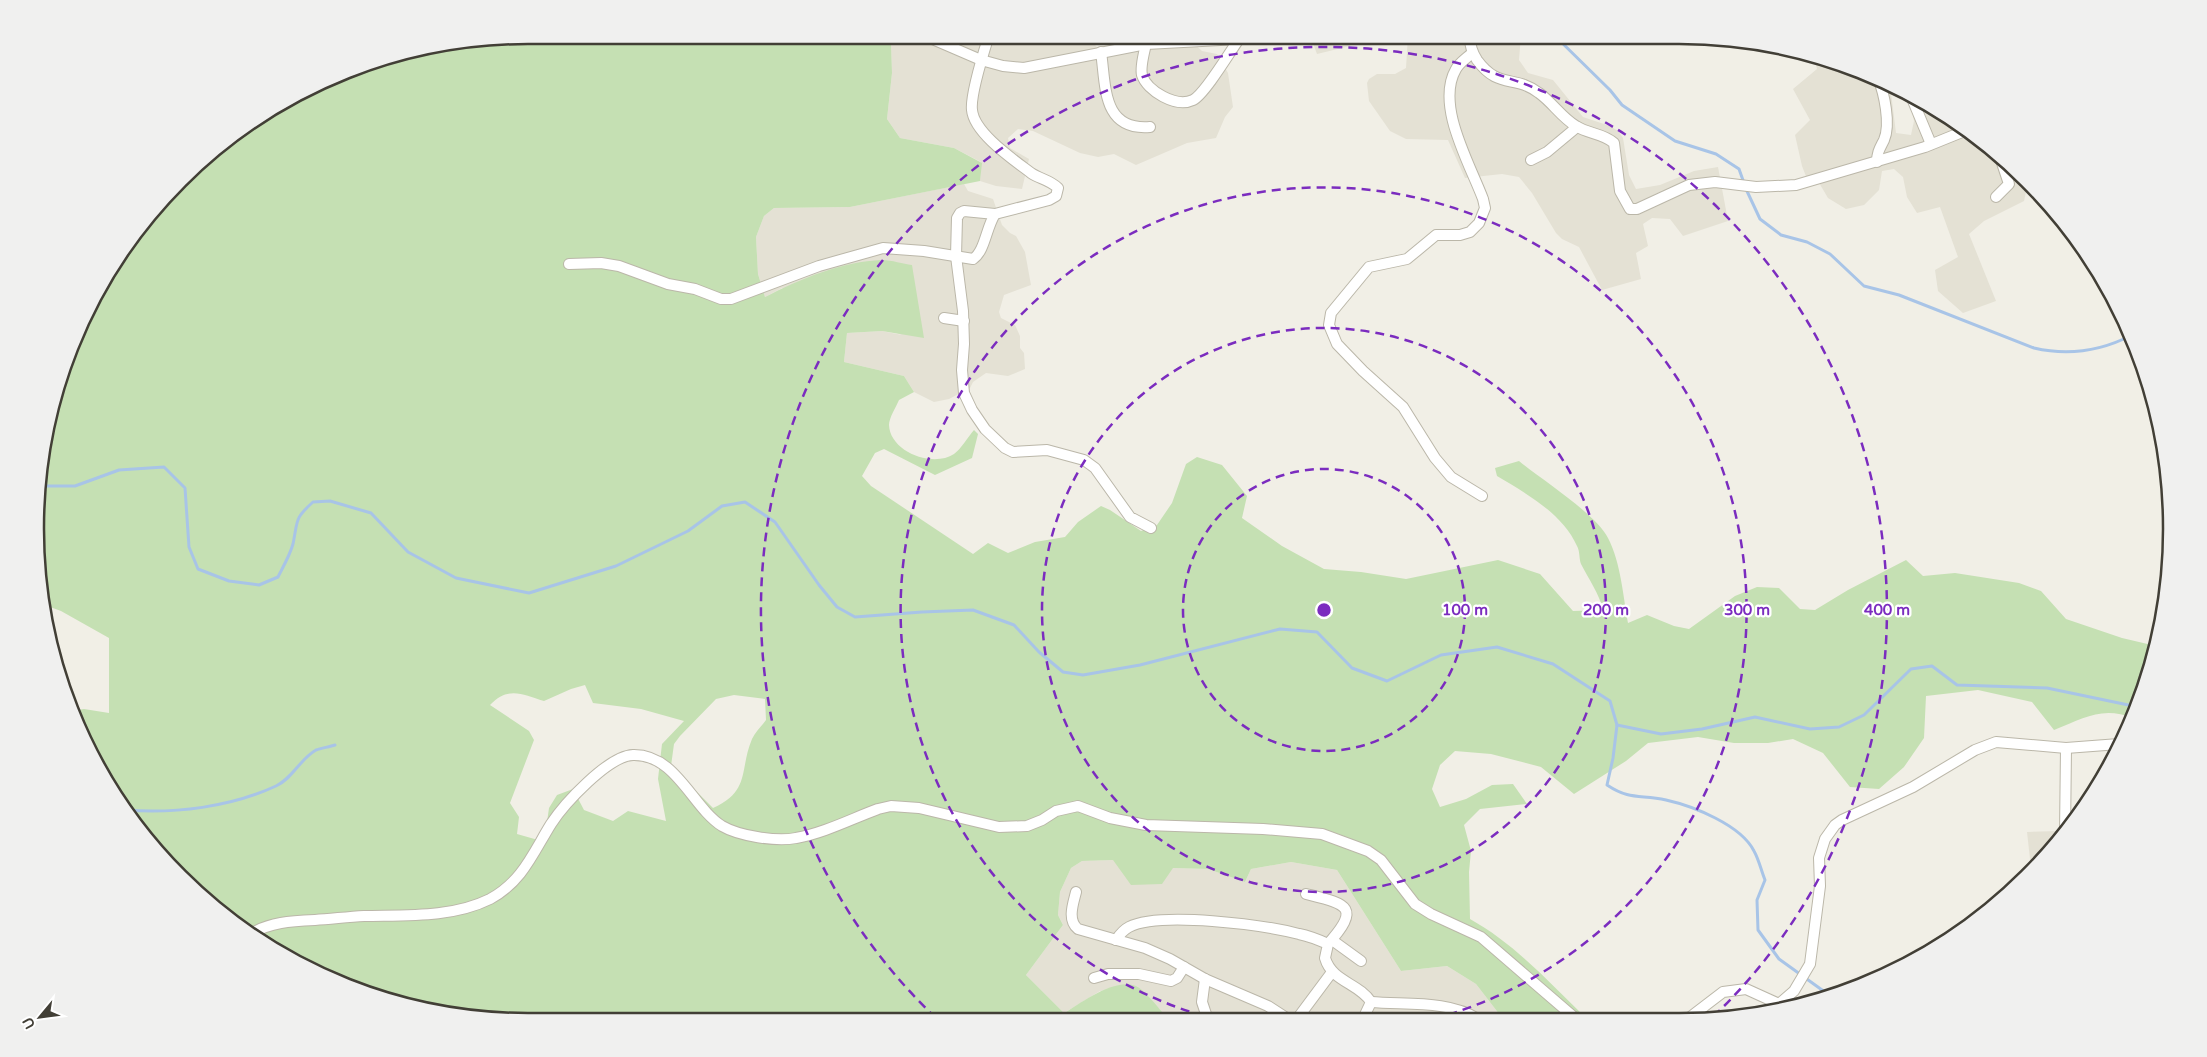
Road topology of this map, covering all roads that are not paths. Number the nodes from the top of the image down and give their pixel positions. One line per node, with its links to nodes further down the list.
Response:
1 (944, 44): 8 (street)
2 (986, 44): 8 (street)
3 (1146, 44): 4 (street); 6 (street)
4 (1236, 44)
5 (1471, 44): 7 (street)
6 (1102, 52): 8 (street); 11 (street)
7 (1472, 53): 12 (street); 24 (street)
8 (981, 60): 19 (street)
9 (1881, 89): 16 (street)
10 (1916, 106): 14 (street)
11 (1150, 127)
12 (1576, 127): 15 (street); 16 (street)
13 (1959, 133): 14 (street)
14 (1931, 144): 16 (street)
15 (1531, 160)
16 (1877, 162)
17 (2004, 170): 18 (street)
18 (1996, 197)
19 (995, 214): 20 (street); 20 (street)
20 (956, 256): 21 (street); 23 (street)
21 (569, 264)
22 (944, 318): 23 (street)
23 (964, 321): 25 (street)
24 (1482, 496)
25 (1151, 528)
26 (2112, 745): 27 (street)
27 (2066, 748): 28 (street); 40 (street)
28 (2065, 821)
29 (1076, 892): 32 (street)
30 (1306, 894): 33 (street)
31 (257, 931): 48 (street)
32 (1116, 940): 33 (street); 35 (street)
33 (1330, 942): 34 (street); 36 (street)
34 (1361, 961)
35 (1184, 967): 37 (street); 38 (street)
36 (1332, 972): 39 (street); 45 (street)
37 (1094, 978)
38 (1205, 978): 43 (street); 44 (street)
39 (1371, 1002): 46 (street); 47 (street)
40 (1781, 1002)
41 (1777, 1003): 42 (street)
42 (1696, 1012)
43 (1206, 1013)
44 (1278, 1013)
45 (1301, 1013)
46 (1366, 1013)
47 (1469, 1013)
48 (1569, 1013)

